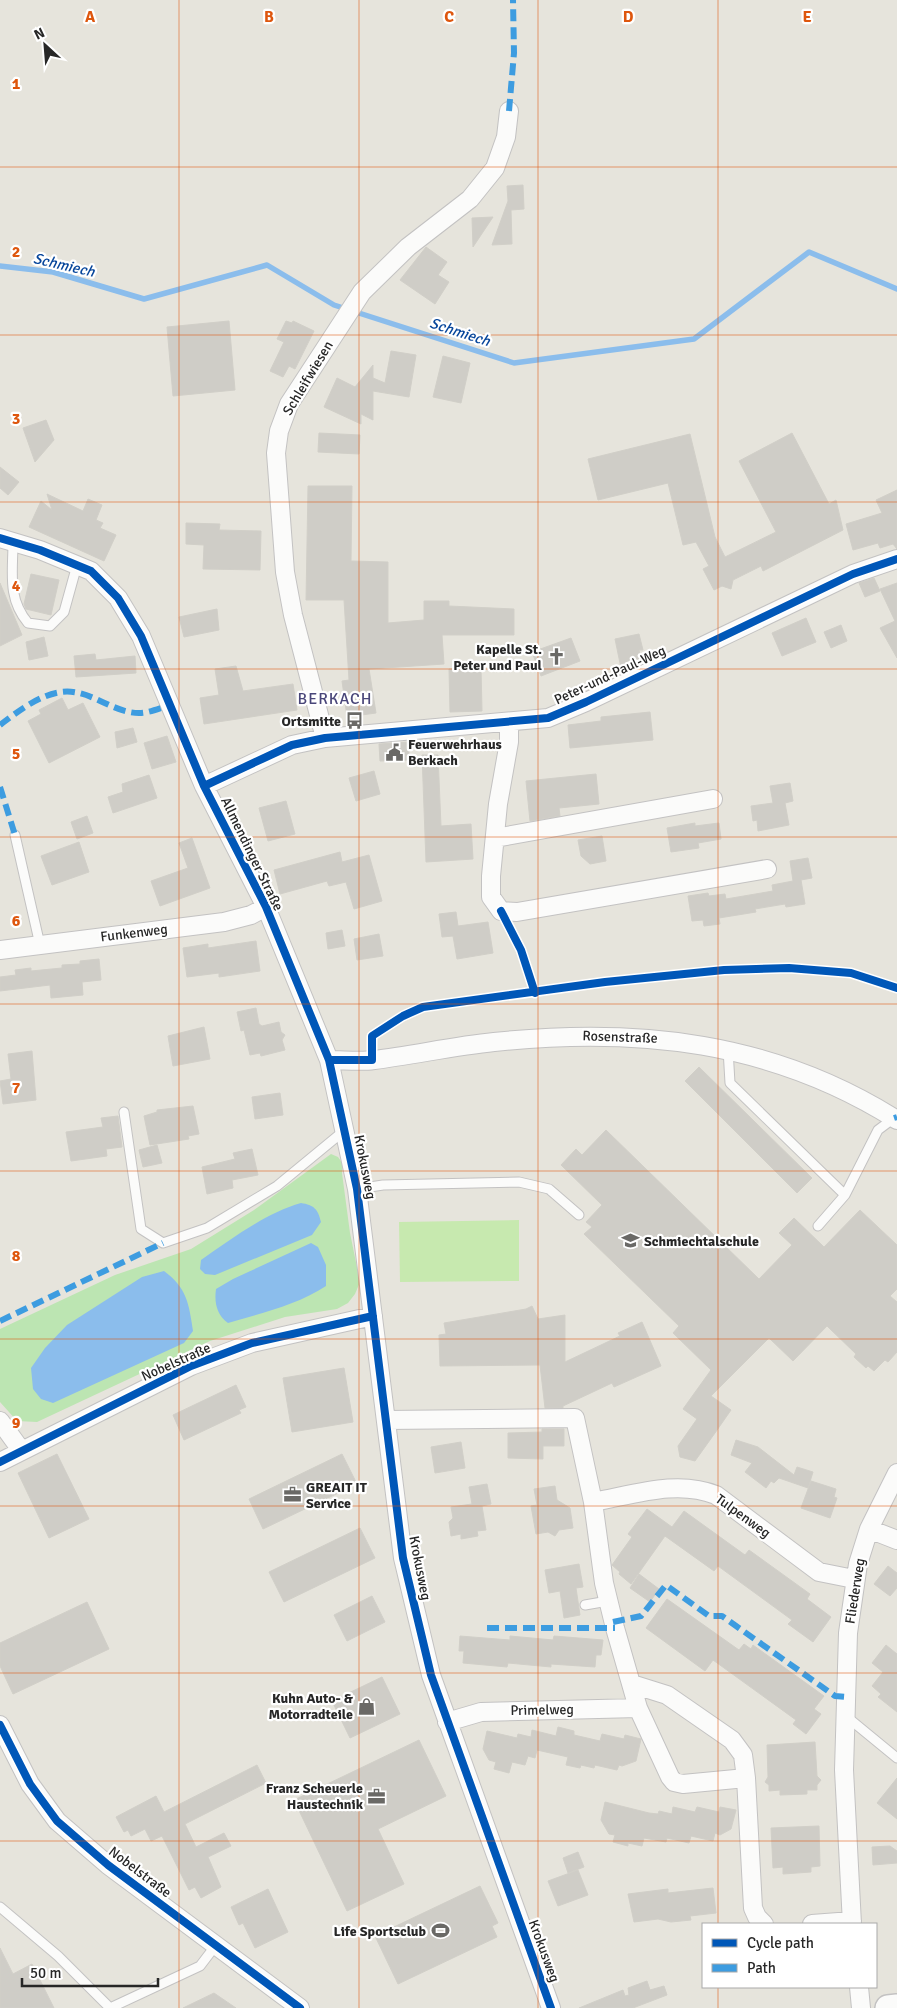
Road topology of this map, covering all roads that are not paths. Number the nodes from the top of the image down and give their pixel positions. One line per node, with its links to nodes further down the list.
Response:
1 (509, 111): 6 (street, Schleifwiesen)
2 (7, 540): 4 (street, Allmendinger Straße); 4 (lane)
3 (897, 559): 5 (street, Peter-und-Paul-Weg)
4 (77, 565): 7 (street, Allmendinger Straße)
5 (510, 722): 6 (street, Peter-und-Paul-Weg); 10 (street)
6 (325, 738): 7 (street, Peter-und-Paul-Weg)
7 (204, 786): 12 (street, Allmendinger Straße)
8 (713, 799): 10 (street)
9 (15, 835): 13 (lane)
10 (496, 838): 11 (street)
11 (767, 869)
12 (266, 907): 13 (street, Funkenweg); 16 (street, Allmendinger Straße)
13 (40, 945): 14 (street, Funkenweg)
14 (0, 950)
15 (728, 1049): 16 (street, Rosenstraße); 18 (street, Rosenstraße); 21 (lane)
16 (329, 1060): 19 (street, Allmendinger Straße)
17 (124, 1112): 19 (lane)
18 (896, 1119): 21 (lane)
19 (343, 1122): 20 (street, Krokusweg)
20 (357, 1189): 22 (lane); 24 (street, Krokusweg)
21 (845, 1195): 23 (lane)
22 (579, 1215)
23 (818, 1226)
24 (373, 1316): 25 (street, Krokusweg); 27 (street, Nobelstraße)
25 (386, 1420): 30 (street); 39 (street, Krokusweg)
26 (0, 1421): 27 (street)
27 (20, 1450): 28 (street, Nobelstraße)
28 (0, 1462)
29 (897, 1473): 31 (street, Fliederweg)
30 (593, 1502): 33 (street, Tulpenweg); 34 (street)
31 (869, 1529): 32 (street); 33 (street, Fliederweg)
32 (897, 1540)
33 (854, 1579): 38 (street, Fliederweg)
34 (608, 1601): 35 (lane); 36 (street)
35 (584, 1605)
36 (632, 1684): 37 (street); 42 (street)
37 (638, 1708): 39 (street, Primelweg); 42 (street)
38 (847, 1717): 41 (lane); 45 (street, Fliederweg)
39 (447, 1722): 50 (street, Krokusweg)
40 (0, 1725): 46 (street, Nobelstraße)
41 (897, 1758)
42 (746, 1778): 44 (street)
43 (0, 1907): 48 (lane)
44 (763, 1923)
45 (852, 1923)
46 (216, 1944): 48 (lane); 49 (street, Nobelstraße)
47 (859, 1988): 51 (street)
48 (110, 2008)
49 (300, 2008)
50 (551, 2008)
51 (861, 2008)
52 (888, 2008): 53 (street)
53 (897, 2008)

